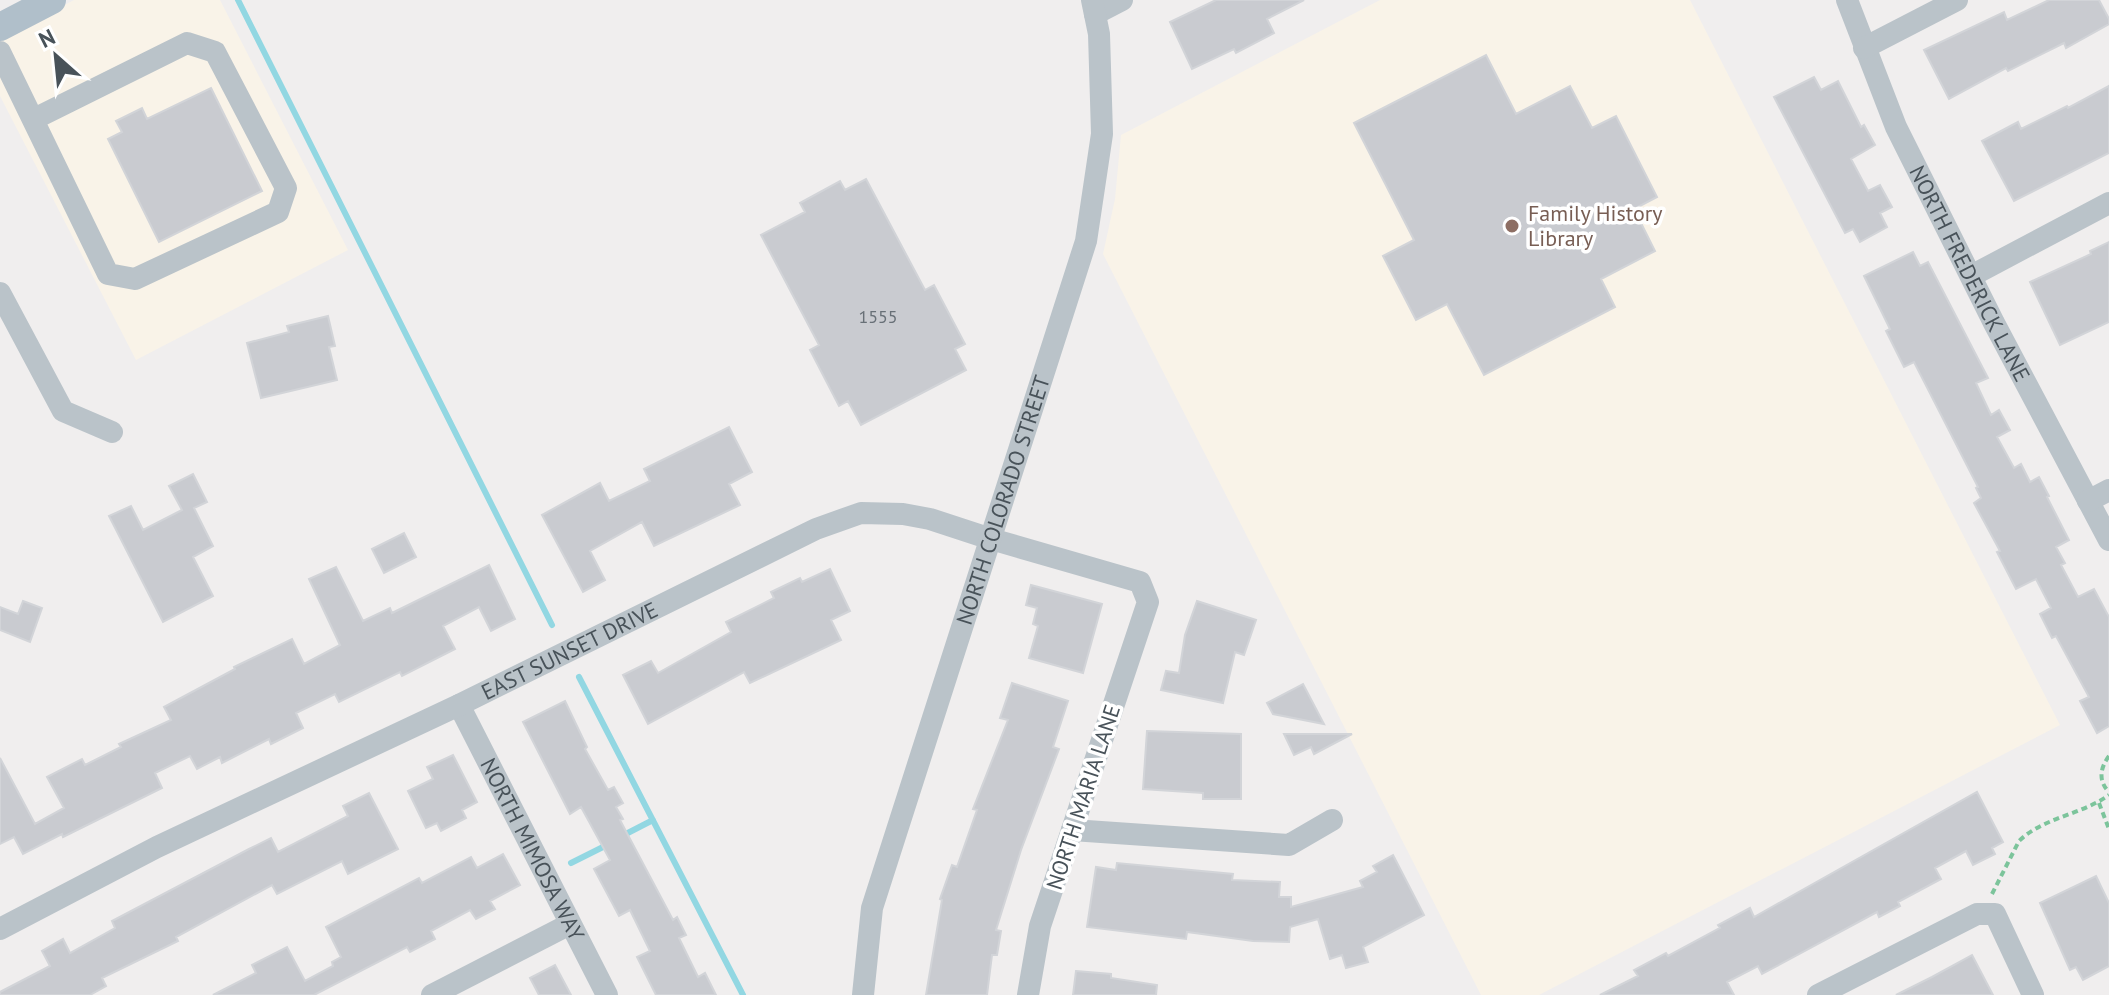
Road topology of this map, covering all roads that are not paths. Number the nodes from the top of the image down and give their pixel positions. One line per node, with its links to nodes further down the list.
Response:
1 (52, 0): 6 (main road)
2 (1122, 0): 5 (street)
3 (1847, 0): 7 (street, NORTH FREDERICK LANE)
4 (1957, 0): 7 (street)
5 (1093, 7): 16 (street, NORTH COLORADO STREET)
6 (0, 27)
7 (1864, 48): 11 (street, NORTH FREDERICK LANE)
8 (0, 52): 9 (street)
9 (34, 119): 9 (street)
10 (2109, 203): 11 (street)
11 (1971, 276): 15 (street, NORTH FREDERICK LANE)
12 (0, 293): 13 (street)
13 (112, 432)
14 (2109, 490): 15 (street)
15 (2088, 501): 17 (street, NORTH FREDERICK LANE)
16 (991, 539): 18 (street, EAST SUNSET DRIVE); 19 (street, EAST SUNSET DRIVE); 26 (street, NORTH COLORADO STREET)
17 (2109, 540)
18 (1148, 602): 21 (street, NORTH MARIA LANE)
19 (459, 705): 22 (street, NORTH MIMOSA WAY); 23 (street, EAST SUNSET DRIVE)
20 (1332, 820): 21 (street)
21 (1072, 830): 27 (street, NORTH MARIA LANE)
22 (570, 924): 24 (street); 25 (street, NORTH MIMOSA WAY)
23 (0, 929)
24 (432, 995)
25 (607, 995)
26 (863, 995)
27 (1028, 995)
28 (1818, 995): 29 (street)
29 (2033, 995)

